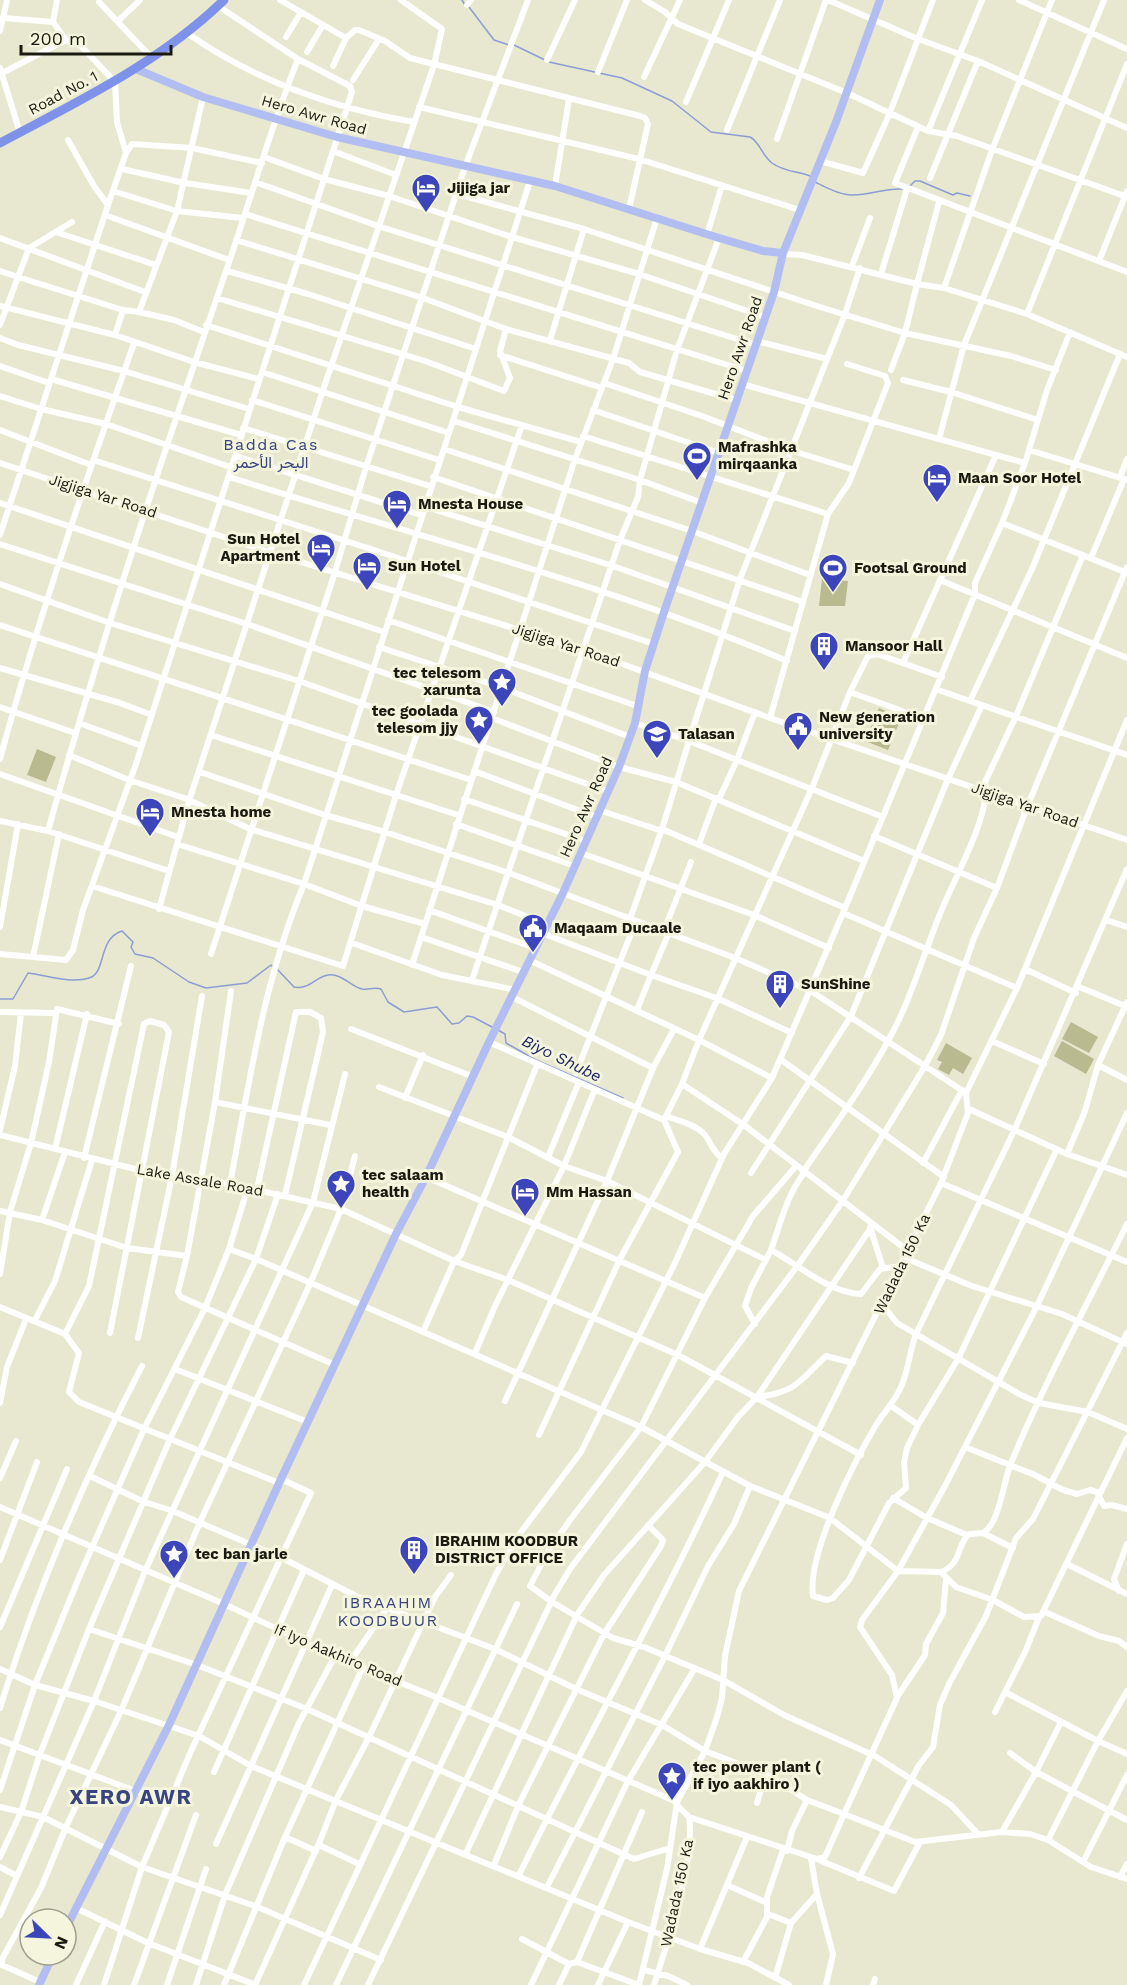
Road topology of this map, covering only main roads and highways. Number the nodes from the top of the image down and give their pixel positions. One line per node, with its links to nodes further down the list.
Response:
1 (880, 0): 5 (main road)
2 (221, 3): 3 (highway, Road No. 1)
3 (136, 69): 4 (highway, Road No. 1); 5 (main road, Hero Awr Road)
4 (0, 143)
5 (783, 254): 6 (main road, Hero Awr Road)
6 (77, 1907)
7 (47, 1967): 8 (main road)
8 (40, 1983)

